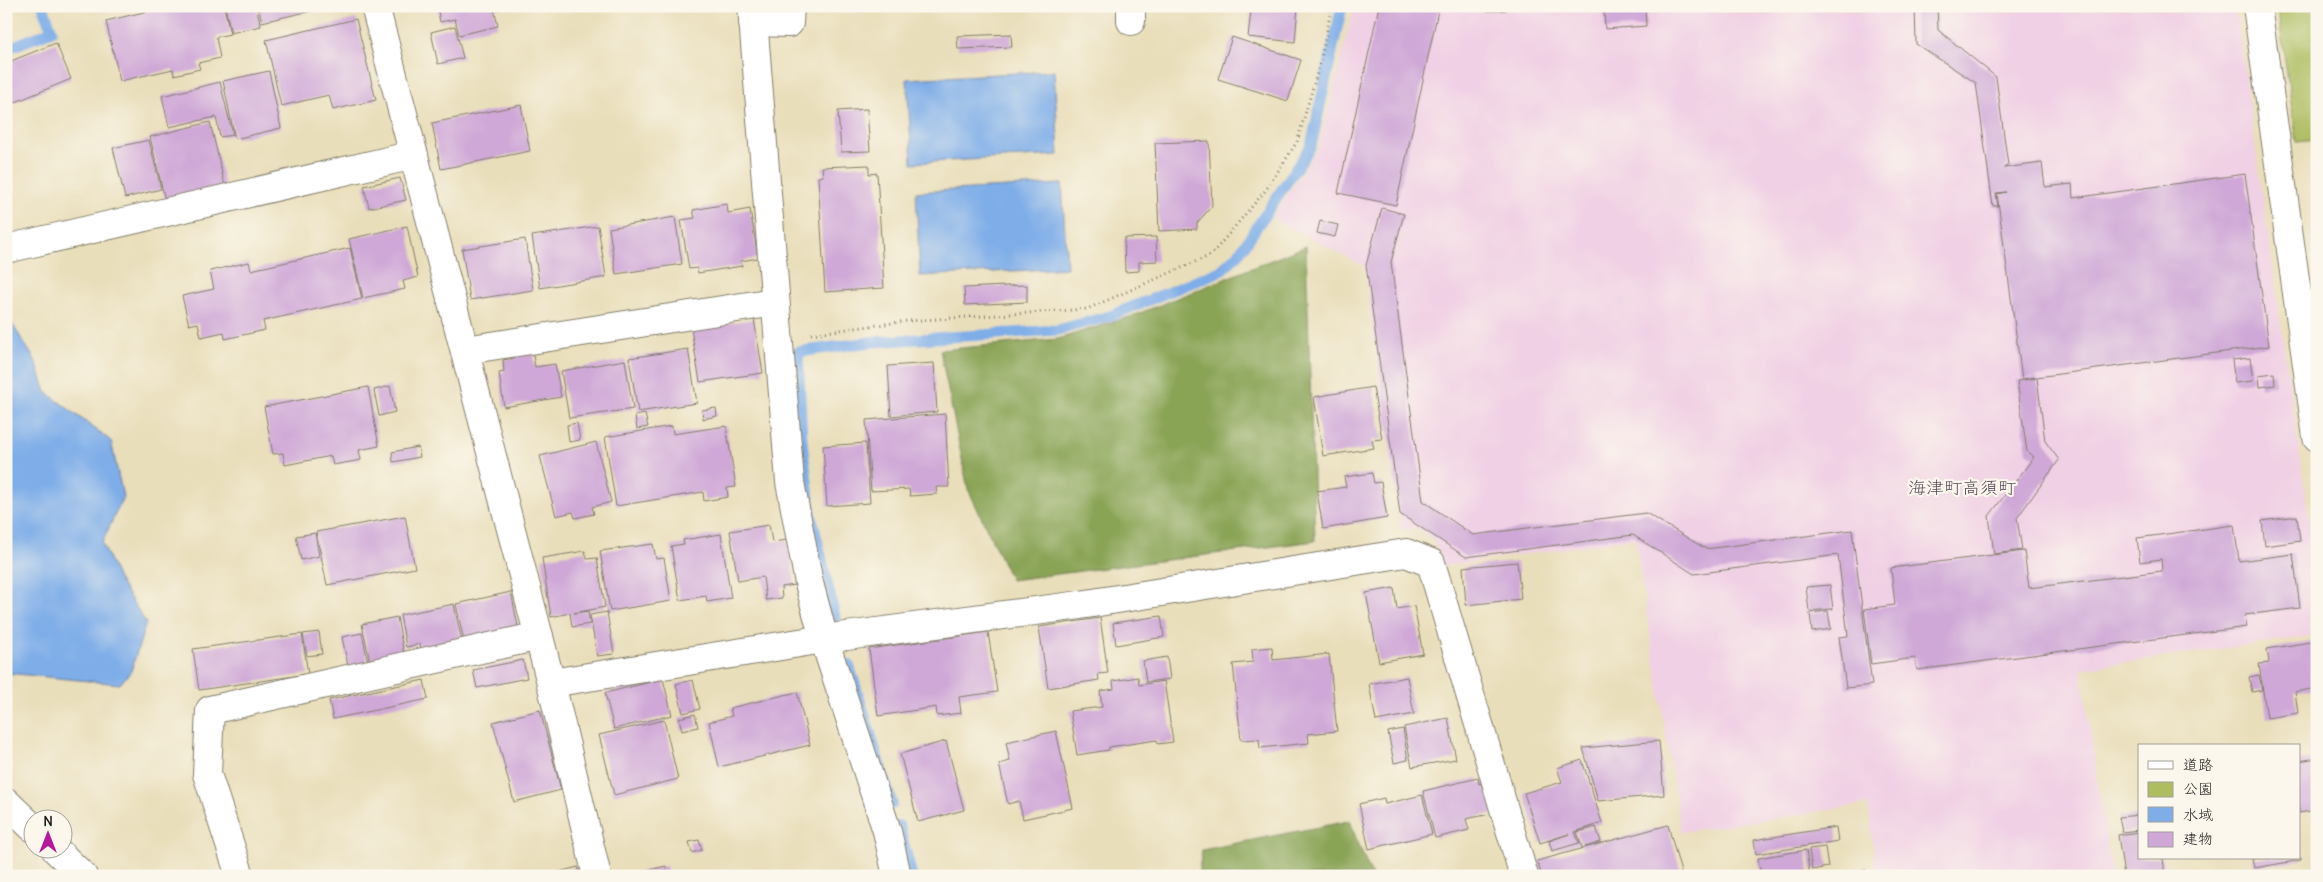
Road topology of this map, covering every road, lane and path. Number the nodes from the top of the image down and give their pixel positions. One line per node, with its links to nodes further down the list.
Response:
1 (375, 6): 6 (street)
2 (790, 6): 5 (street)
3 (1332, 6): 9 (path)
4 (2257, 6): 11 (street)
5 (753, 14): 8 (street)
6 (414, 155): 7 (street); 10 (street)
7 (6, 249)
8 (775, 302): 9 (street); 10 (street)
9 (779, 339): 13 (street)
10 (464, 350): 12 (street)
11 (2317, 437)
12 (539, 636): 14 (street); 19 (street)
13 (824, 639): 14 (street); 21 (street); 22 (street)
14 (551, 683): 20 (street)
15 (6, 802): 16 (street)
16 (22, 817)
17 (67, 860): 18 (street)
18 (84, 876)
19 (240, 876)
20 (597, 876)
21 (897, 876)
22 (1524, 876)

